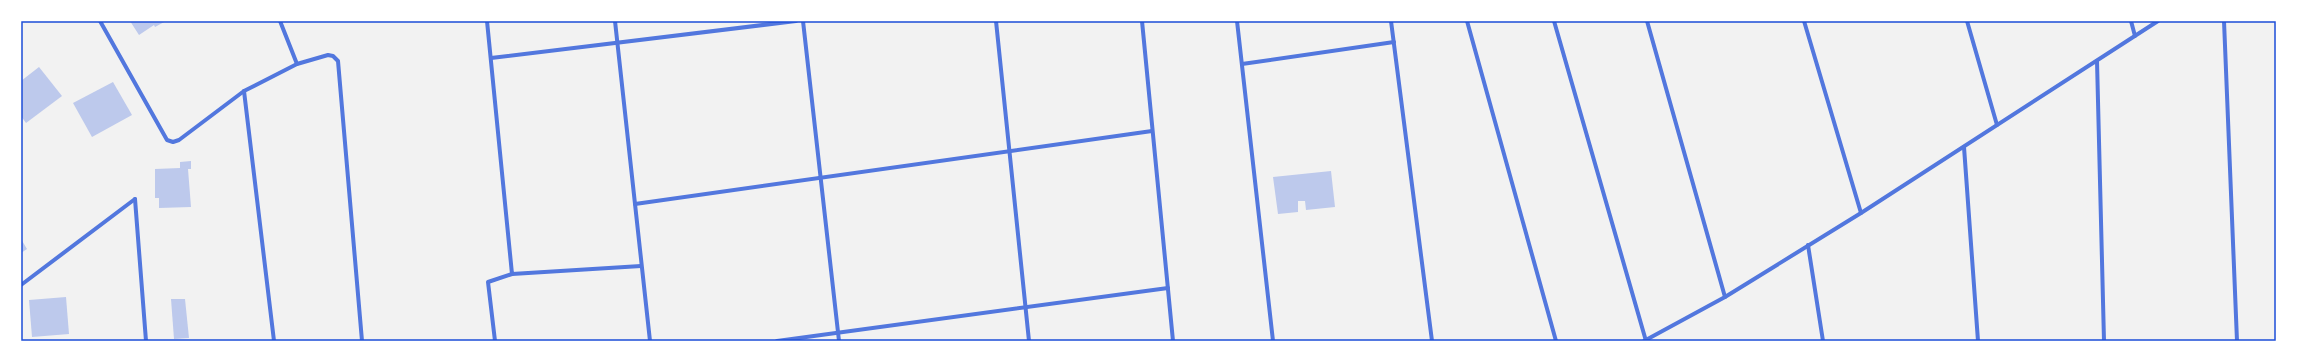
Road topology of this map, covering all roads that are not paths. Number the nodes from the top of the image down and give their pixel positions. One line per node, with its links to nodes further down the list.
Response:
1 (100, 21): 26 (street)
2 (280, 21): 24 (street)
3 (488, 21): 22 (street)
4 (615, 21): 21 (street)
5 (796, 21): 21 (street)
6 (803, 21): 31 (street)
7 (996, 21): 30 (street)
8 (1142, 21): 28 (street)
9 (1237, 21): 25 (street)
10 (1392, 21): 20 (street)
11 (1467, 21): 53 (street)
12 (1554, 21): 54 (street)
13 (1647, 21): 39 (street)
14 (1804, 21): 33 (street)
15 (1967, 21): 27 (street)
16 (2131, 21): 19 (street)
17 (2158, 21): 19 (street)
18 (2224, 21): 58 (street)
19 (2135, 36): 23 (street)
20 (1394, 42): 25 (street); 52 (street)
21 (617, 43): 22 (street); 32 (street)
22 (491, 58): 36 (street)
23 (2096, 61): 27 (street); 57 (street)
24 (297, 64): 26 (street); 44 (street)
25 (1242, 64): 51 (street)
26 (244, 91): 43 (street)
27 (1997, 125): 29 (street)
28 (1152, 131): 30 (street); 38 (street)
29 (1964, 147): 33 (street); 56 (street)
30 (1010, 151): 31 (street); 40 (street)
31 (821, 177): 32 (street); 41 (street)
32 (635, 204): 35 (street)
33 (1861, 213): 34 (street)
34 (1808, 245): 39 (street); 55 (street)
35 (641, 266): 36 (street); 46 (street)
36 (512, 274): 45 (street)
37 (21, 284): 42 (street)
38 (1168, 288): 40 (street); 50 (street)
39 (1725, 297): 54 (street)
40 (1026, 308): 41 (street); 49 (street)
41 (838, 333): 47 (street); 48 (street)
42 (146, 341)
43 (274, 341)
44 (362, 341)
45 (495, 341)
46 (650, 341)
47 (777, 341)
48 (839, 341)
49 (1029, 341)
50 (1173, 341)
51 (1273, 341)
52 (1432, 341)
53 (1556, 341)
54 (1645, 341)
55 (1822, 341)
56 (1978, 341)
57 (2104, 341)
58 (2237, 341)

